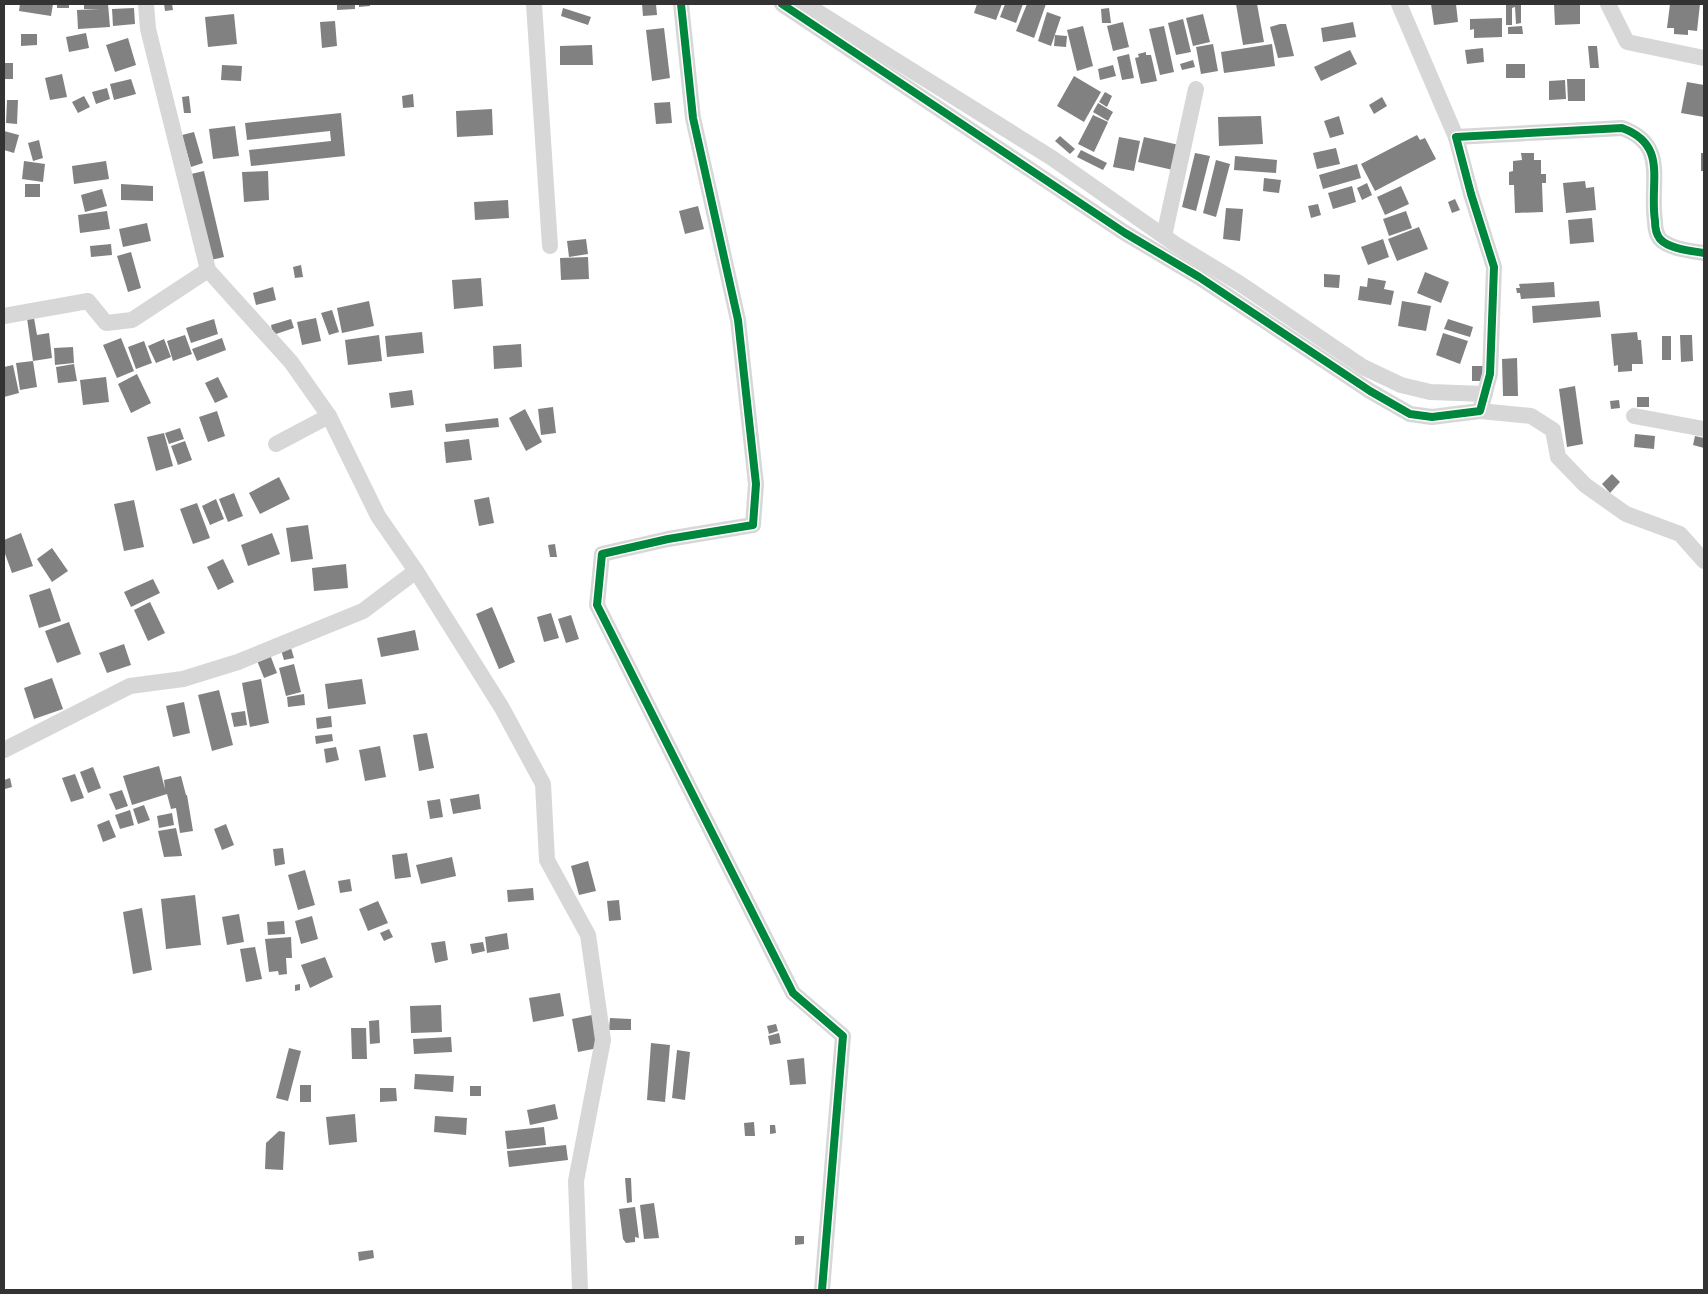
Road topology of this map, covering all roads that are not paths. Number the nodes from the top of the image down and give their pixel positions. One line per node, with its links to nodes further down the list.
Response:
1 (146, 4): 14 (street)
2 (534, 4): 12 (street)
3 (680, 4): 26 (street)
4 (782, 4): 17 (street)
5 (805, 4): 11 (street)
6 (1399, 4): 10 (street)
7 (1608, 4): 8 (street)
8 (1704, 58)
9 (1196, 90): 11 (street)
10 (1456, 137): 13 (street); 16 (street)
11 (1164, 236): 16 (street)
12 (550, 246)
13 (1704, 253)
14 (208, 270): 15 (street); 18 (street)
15 (4, 316)
16 (1485, 394): 17 (street)
17 (1480, 411): 22 (street)
18 (329, 416): 21 (street); 23 (street)
19 (1634, 416): 20 (street)
20 (1704, 429)
21 (276, 444)
22 (1704, 561)
23 (416, 571): 24 (street); 25 (street)
24 (4, 750)
25 (580, 1290)
26 (822, 1290)

